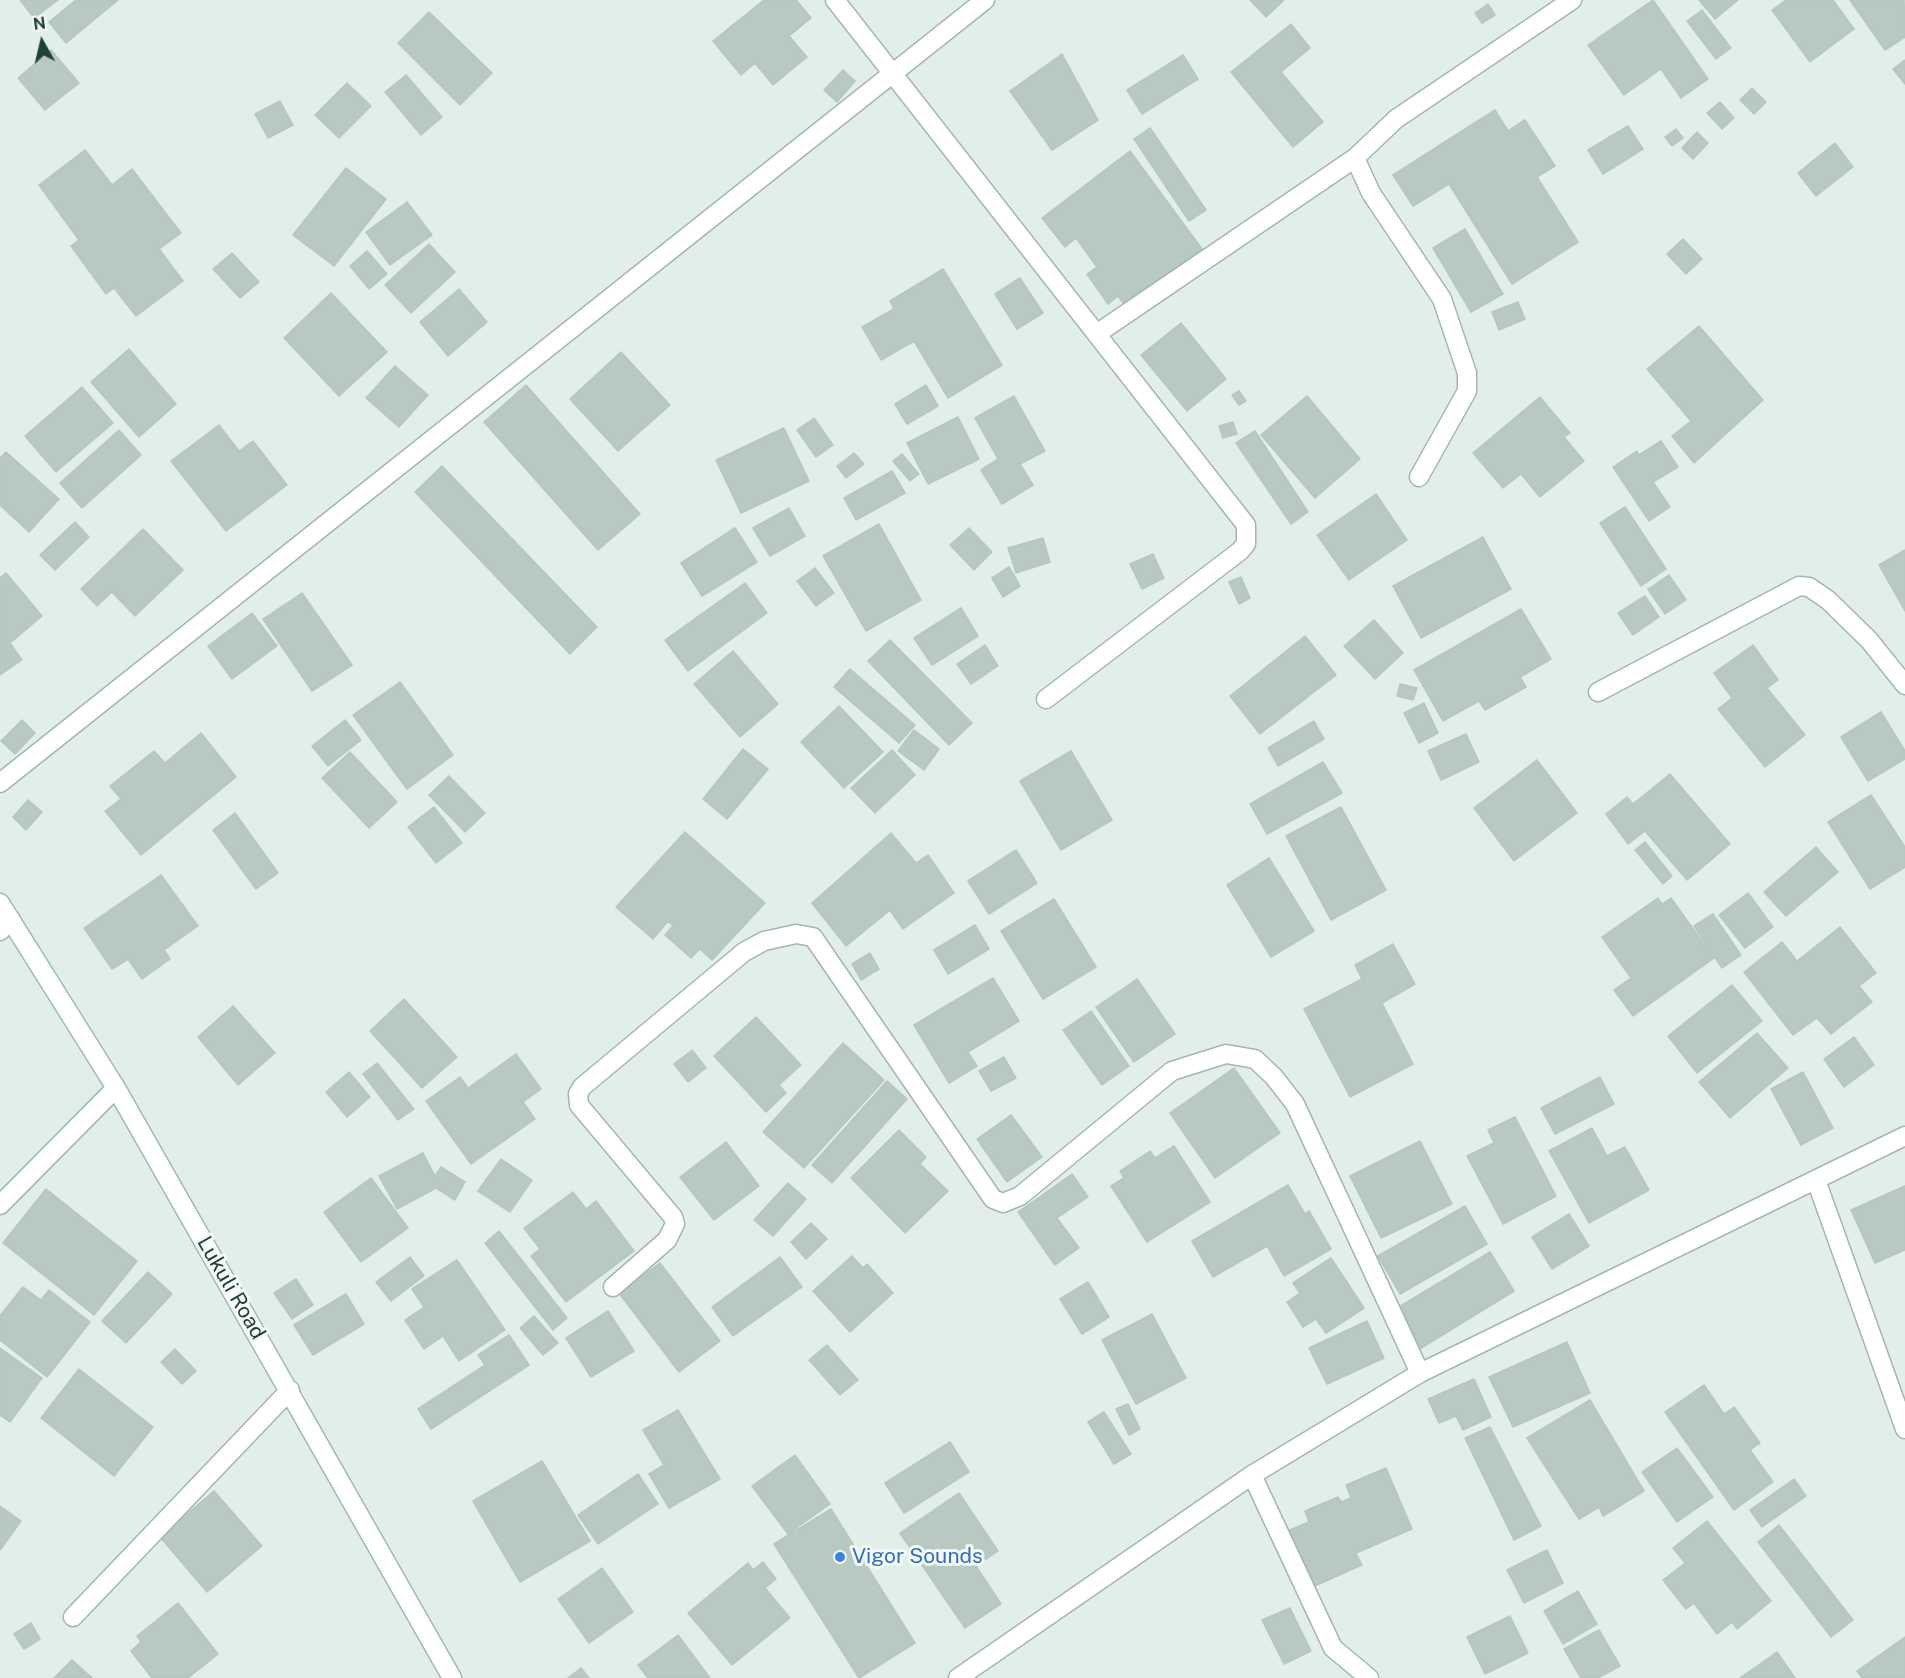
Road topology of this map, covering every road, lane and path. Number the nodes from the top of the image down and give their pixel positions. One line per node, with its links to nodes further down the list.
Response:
1 (835, 0): 4 (street)
2 (985, 0): 4 (street)
3 (1572, 0): 5 (street)
4 (893, 73): 6 (street); 11 (street)
5 (1354, 158): 6 (street); 7 (street)
6 (1098, 333): 10 (street)
7 (1419, 477)
8 (1905, 685): 9 (street)
9 (1598, 692)
10 (1046, 699)
11 (0, 783)
12 (0, 903): 13 (street, Lukuli Road)
13 (5, 926): 14 (street, Lukuli Road)
14 (116, 1088): 17 (street); 20 (street, Lukuli Road)
15 (1905, 1136): 16 (street)
16 (1816, 1180): 19 (street); 21 (street)
17 (0, 1205)
18 (613, 1287): 19 (street)
19 (1420, 1373): 22 (street)
20 (290, 1390): 23 (street); 24 (street, Lukuli Road)
21 (1905, 1429)
22 (1252, 1475): 25 (street); 26 (street)
23 (73, 1617)
24 (452, 1678)
25 (958, 1678)
26 (1369, 1678)

